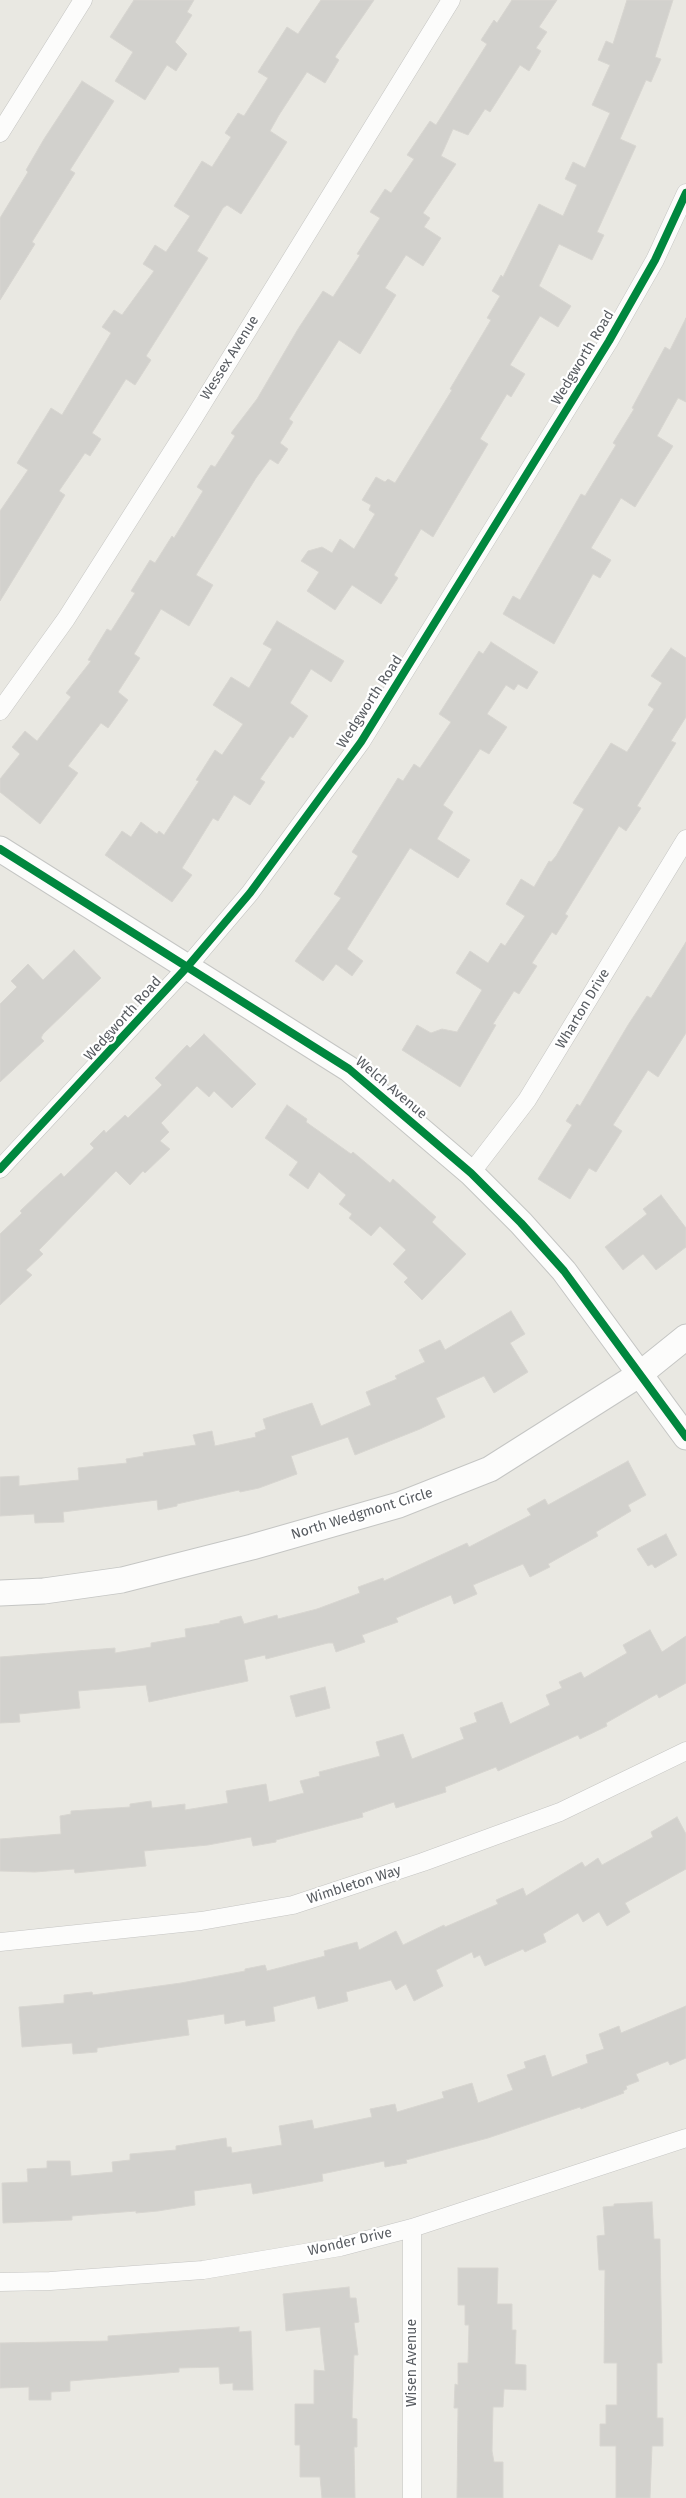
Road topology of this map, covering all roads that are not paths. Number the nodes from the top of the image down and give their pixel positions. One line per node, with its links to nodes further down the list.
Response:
1 (83, 0): 3 (street)
2 (451, 0): 5 (street, Wessex Avenue)
3 (0, 133)
4 (686, 193): 8 (street, Wedgworth Road)
5 (0, 711)
6 (686, 839): 10 (street, Wharton Drive)
7 (0, 848): 8 (street, Welch Avenue)
8 (188, 966): 9 (street, Wedgworth Road); 10 (street, Welch Avenue)
9 (0, 1170)
10 (472, 1173): 12 (street, Welch Avenue)
11 (686, 1337): 12 (street, North Wedgmont Circle)
12 (640, 1374): 13 (street, Welch Avenue); 14 (street, North Wedgmont Circle)
13 (686, 1437)
14 (0, 1593)
15 (686, 1751): 16 (street, Wimbleton Way)
16 (0, 1942)
17 (686, 2138): 18 (street, Wonder Drive)
18 (412, 2228): 19 (street, Wonder Drive); 20 (street, Wisen Avenue)
19 (0, 2282)
20 (412, 2498)

